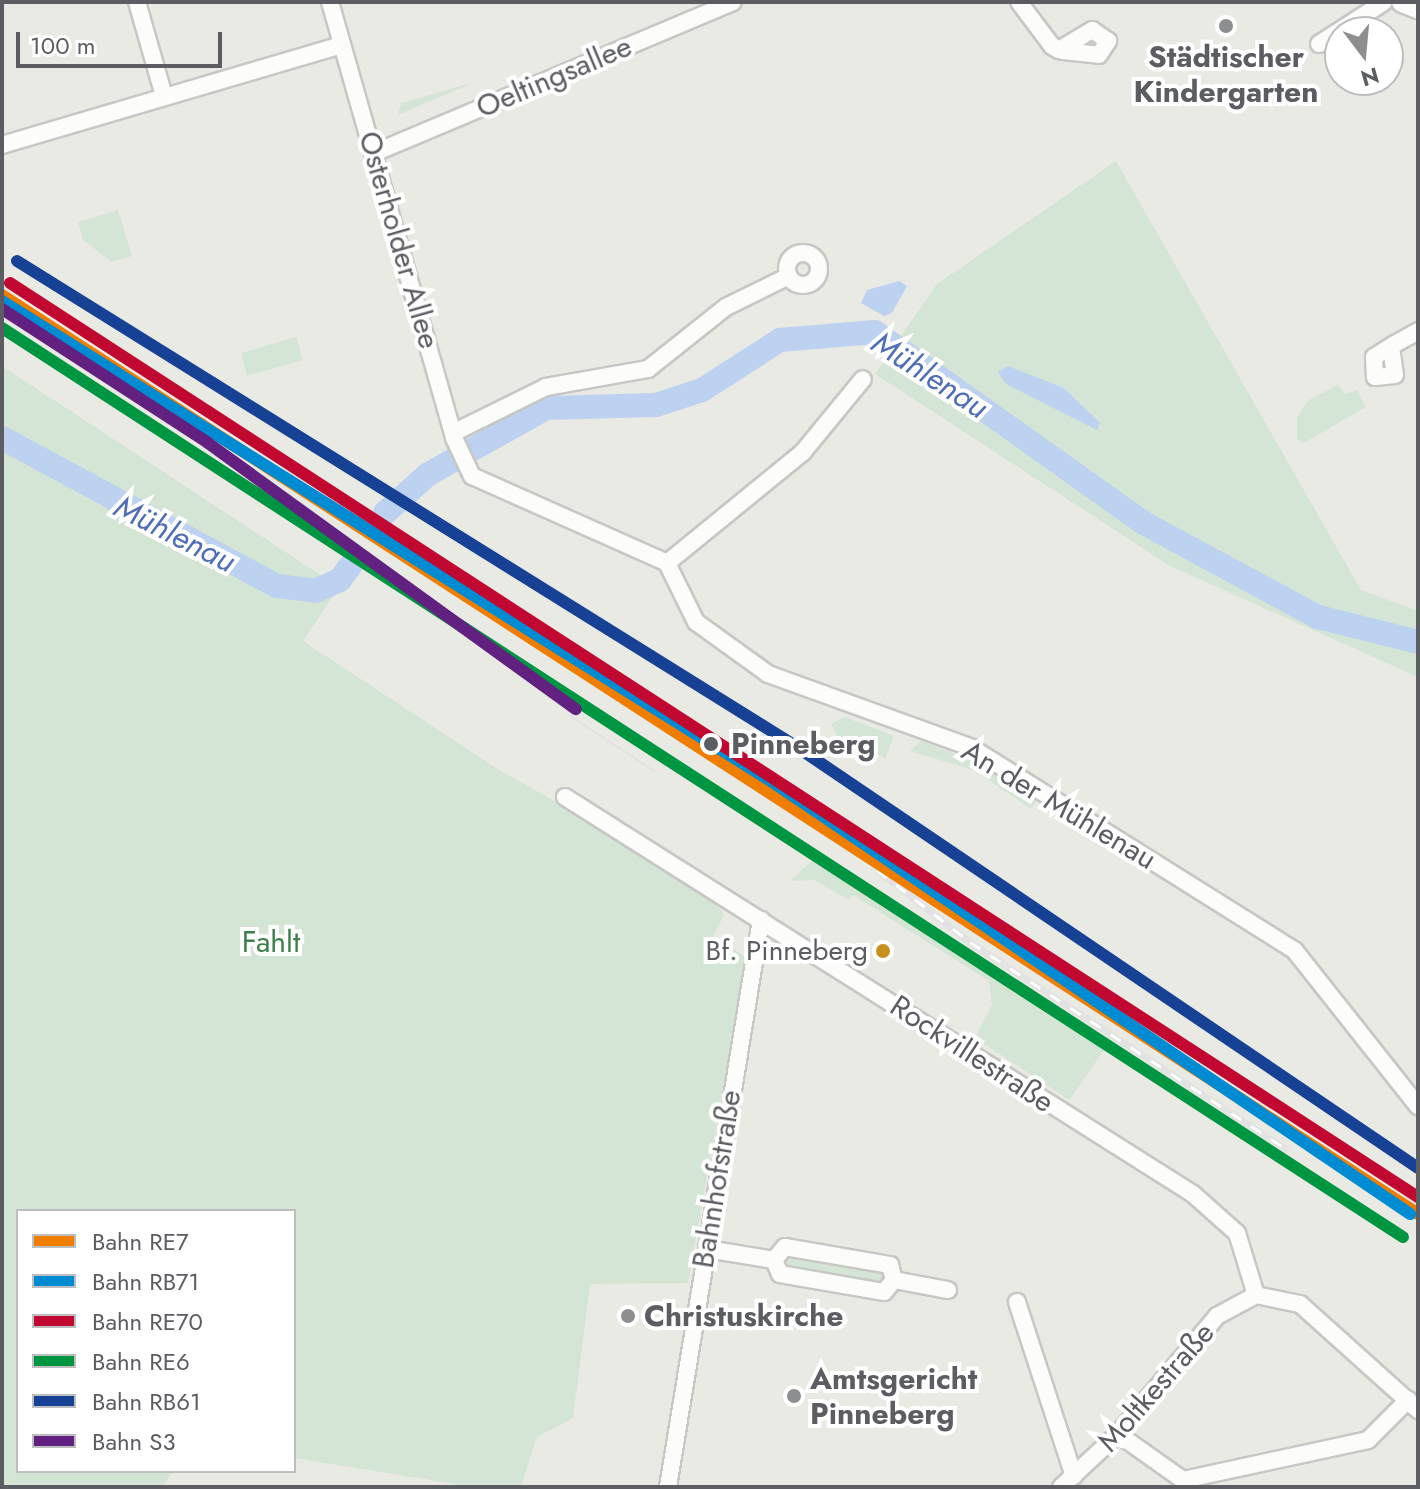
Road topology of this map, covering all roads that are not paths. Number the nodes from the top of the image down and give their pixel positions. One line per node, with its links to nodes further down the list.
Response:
1 (137, 2): 9 (street)
2 (330, 2): 7 (street, Osterholder Allee)
3 (733, 2): 11 (street, Oeltingsallee)
4 (1019, 2): 8 (street)
5 (1402, 4): 6 (street)
6 (1319, 44)
7 (342, 45): 9 (street); 11 (street, Osterholder Allee)
8 (1059, 50)
9 (164, 96): 10 (street)
10 (2, 145)
11 (374, 153): 16 (street, Osterholder Allee)
12 (789, 276): 16 (street)
13 (1418, 331): 14 (street)
14 (1391, 347)
15 (863, 379): 17 (street)
16 (453, 435): 17 (street, Osterholder Allee)
17 (667, 563): 20 (street, An der Mühlenau)
18 (565, 797): 19 (street, Rockvillestraße)
19 (761, 920): 21 (street, Bahnhofstraße); 25 (street, Rockvillestraße)
20 (1418, 1106)
21 (707, 1249): 22 (street); 30 (street, Bahnhofstraße)
22 (774, 1260): 23 (street); 23 (street)
23 (894, 1280): 24 (street)
24 (948, 1290)
25 (1256, 1295): 27 (street); 28 (street, Moltkestraße)
26 (1017, 1302): 29 (street)
27 (1413, 1405): 28 (street)
28 (1118, 1434): 29 (street, Moltkestraße)
29 (1067, 1482)
30 (668, 1487)

